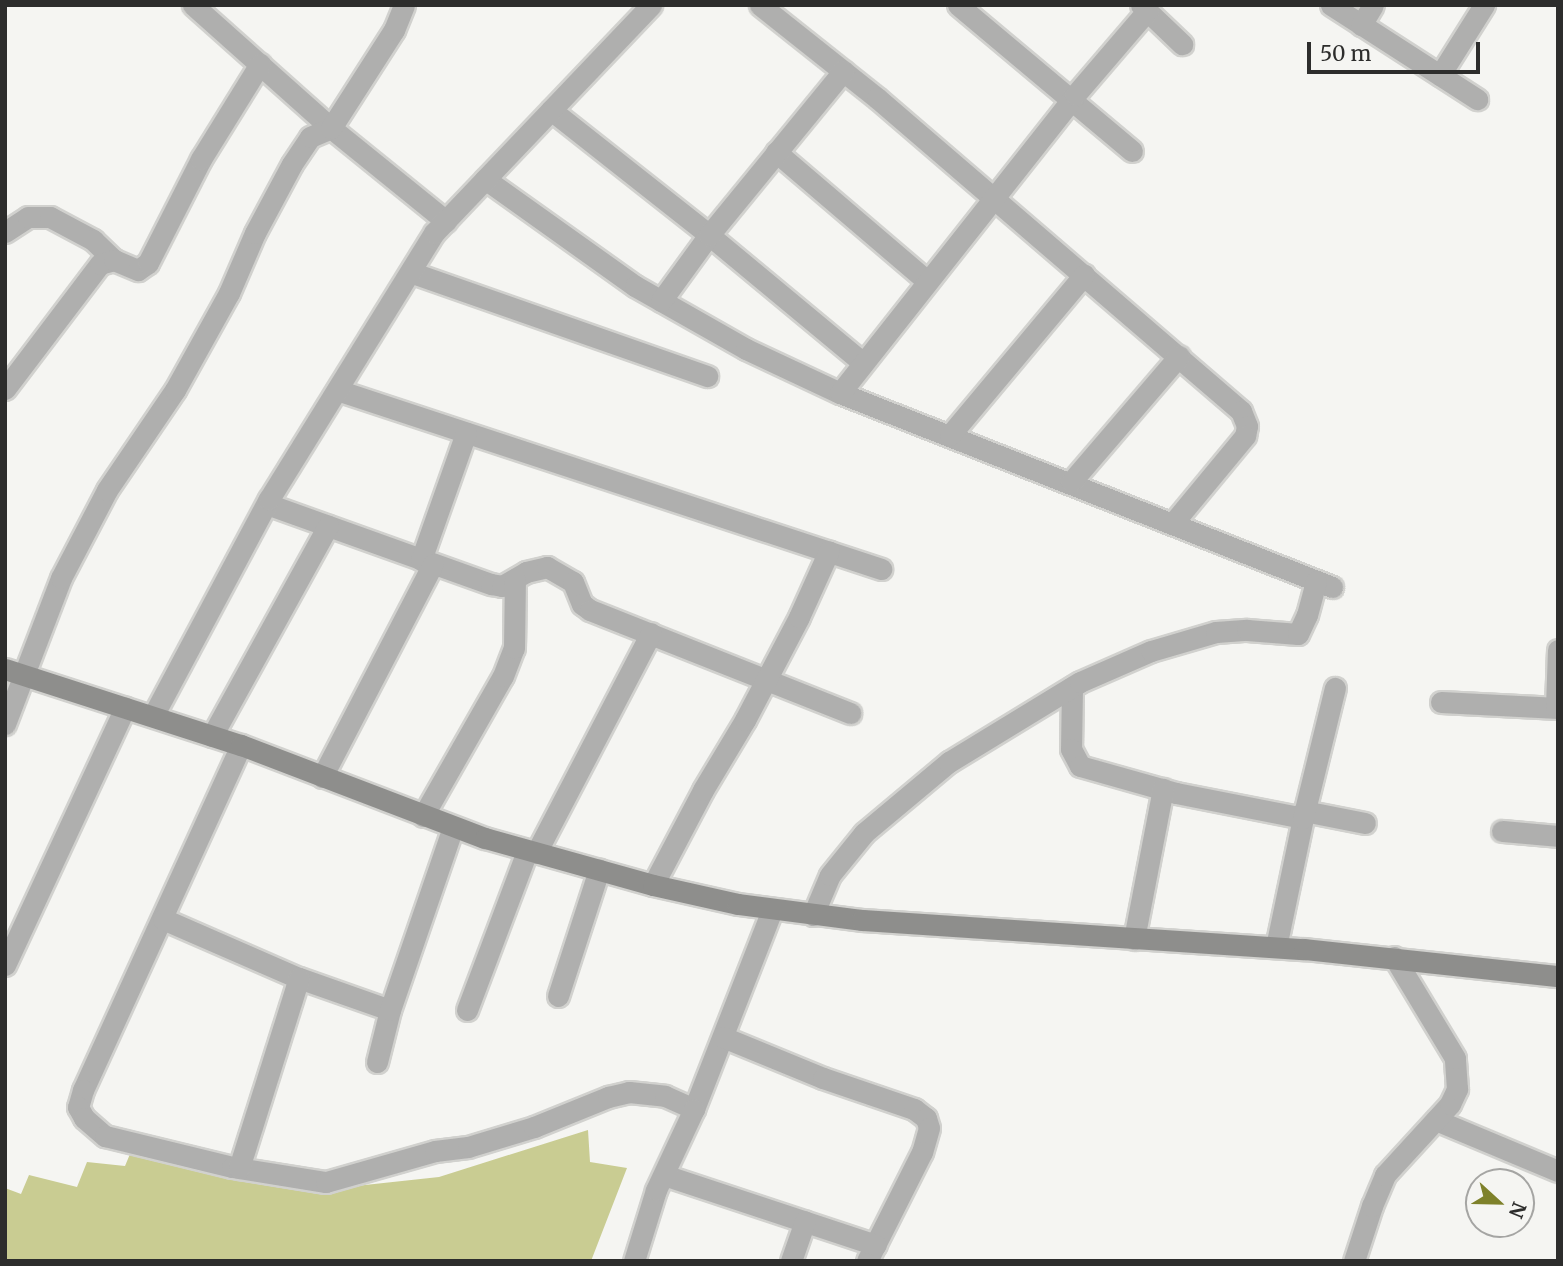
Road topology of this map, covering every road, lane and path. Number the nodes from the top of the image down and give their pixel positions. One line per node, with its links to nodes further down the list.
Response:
1 (193, 5): 12 (street)
2 (404, 5): 18 (street)
3 (651, 5): 17 (street)
4 (760, 5): 13 (street)
5 (958, 5): 15 (street)
6 (1331, 5): 10 (street)
7 (1373, 5): 10 (street)
8 (1484, 5): 14 (street)
9 (1144, 8): 11 (street); 15 (street)
10 (1361, 25): 14 (street)
11 (1182, 44)
12 (260, 64): 18 (street); 26 (street)
13 (843, 71): 20 (street); 22 (street)
14 (1440, 75): 16 (street)
15 (1071, 99): 19 (street); 22 (street)
16 (1477, 99)
17 (551, 110): 21 (street); 25 (street)
18 (331, 128): 23 (street); 49 (street)
19 (1132, 151)
20 (776, 152): 25 (street); 29 (street)
21 (485, 179): 23 (street); 30 (street)
22 (994, 197): 28 (street); 29 (street)
23 (446, 221): 27 (street)
24 (5, 232): 26 (street)
25 (709, 235): 30 (street); 32 (street)
26 (114, 260): 34 (street)
27 (410, 271): 33 (street); 35 (street)
28 (1084, 275): 31 (street); 38 (street)
29 (927, 281): 32 (street)
30 (661, 301): 36 (street)
31 (1179, 356): 39 (street); 41 (street)
32 (863, 363): 36 (street)
33 (707, 376)
34 (5, 389)
35 (337, 390): 37 (street); 40 (street)
36 (840, 393): 38 (street)
37 (466, 433): 43 (street); 44 (street)
38 (950, 435): 39 (street)
39 (1071, 482): 41 (street)
40 (267, 504): 42 (street); 57 (street)
41 (1173, 523): 51 (street)
42 (328, 526): 44 (street); 59 (street)
43 (829, 551): 45 (street); 50 (street)
44 (427, 562): 46 (street); 61 (street)
45 (881, 569)
46 (515, 579): 47 (street); 64 (street)
47 (650, 633): 50 (street); 69 (street)
48 (1558, 650): 55 (street)
49 (15, 672): 54 (main road); 58 (street)
50 (767, 678): 56 (street); 71 (street)
51 (1072, 687): 62 (street); 73 (street)
52 (1335, 688): 63 (street)
53 (1441, 702): 55 (street)
54 (125, 708): 57 (main road); 78 (street)
55 (1557, 708)
56 (850, 713)
57 (153, 716): 59 (main road)
58 (5, 724)
59 (212, 736): 60 (main road)
60 (241, 745): 61 (main road); 74 (street)
61 (322, 777): 64 (main road)
62 (1163, 789): 63 (street); 75 (street)
63 (1303, 814): 65 (street); 76 (street)
64 (423, 816): 66 (main road)
65 (1365, 823)
66 (453, 827): 69 (main road); 82 (street)
67 (1502, 831): 68 (street)
68 (1558, 836)
69 (532, 852): 70 (main road); 83 (street)
70 (599, 870): 71 (main road); 81 (street)
71 (653, 885): 72 (main road)
72 (772, 910): 73 (main road); 84 (street)
73 (813, 915): 75 (main road)
74 (163, 919): 80 (street); 88 (street)
75 (1134, 939): 76 (main road)
76 (1276, 947): 77 (main road)
77 (1394, 957): 79 (main road); 87 (street)
78 (5, 965)
79 (1558, 976)
80 (299, 978): 82 (street); 88 (street)
81 (558, 996)
82 (390, 1010): 85 (street)
83 (467, 1010)
84 (723, 1037): 86 (street); 92 (street)
85 (377, 1062)
86 (694, 1109): 88 (street); 90 (street)
87 (1436, 1120): 89 (street); 95 (street)
88 (239, 1168)
89 (1558, 1171)
90 (664, 1175): 91 (street); 93 (street)
91 (805, 1221): 92 (street); 94 (street)
92 (872, 1253)
93 (634, 1261)
94 (790, 1261)
95 (1354, 1261)

